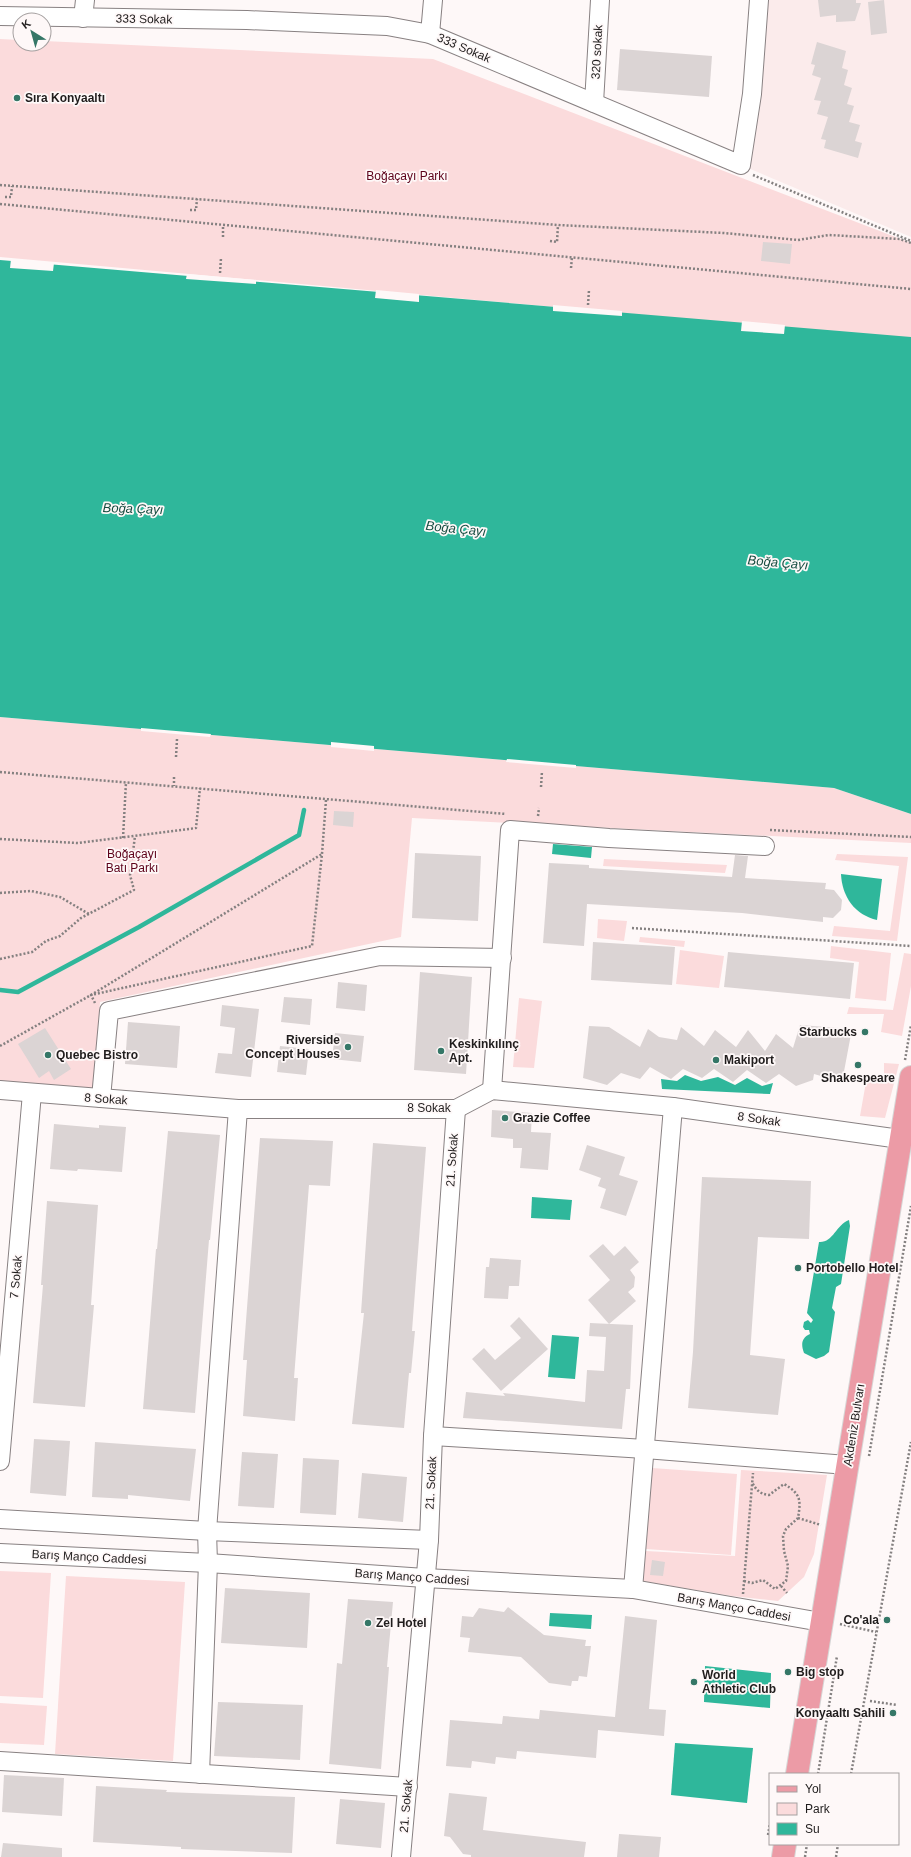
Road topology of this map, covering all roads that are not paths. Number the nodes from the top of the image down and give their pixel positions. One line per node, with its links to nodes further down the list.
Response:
1 (85, 0): 6 (street)
2 (433, 0): 7 (street)
3 (600, 0): 8 (street, 320 sokak)
4 (759, 0): 8 (street, 333 Sokak)
5 (0, 16): 6 (street, 333 Sokak)
6 (83, 18): 7 (street, 333 Sokak)
7 (430, 34): 8 (street, 333 Sokak)
8 (594, 103)
9 (765, 846): 10 (street)
10 (502, 958): 13 (street); 15 (street)
11 (911, 1077): 19 (main road, Akdeniz Bulvarı)
12 (0, 1090): 14 (street, 8 Sokak)
13 (492, 1090): 16 (street, 8 Sokak); 18 (street, 8 Sokak)
14 (32, 1093): 15 (street, 8 Sokak); 22 (street, 7 Sokak)
15 (101, 1098): 17 (street, 8 Sokak)
16 (673, 1106): 19 (street, 8 Sokak); 21 (street)
17 (238, 1108): 18 (street, 8 Sokak); 25 (street)
18 (456, 1108): 20 (street, 21. Sokak)
19 (900, 1139): 23 (main road, Akdeniz Bulvarı)
20 (433, 1436): 21 (street); 26 (street, 21. Sokak)
21 (645, 1448): 23 (street); 30 (street)
22 (0, 1461)
23 (847, 1465): 31 (main road, Akdeniz Bulvarı)
24 (0, 1519): 25 (street)
25 (207, 1531): 26 (street); 28 (street)
26 (429, 1540): 29 (street, 21. Sokak)
27 (0, 1553): 28 (street, Barış Manço Caddesi)
28 (208, 1563): 29 (street, Barış Manço Caddesi); 34 (street)
29 (425, 1578): 30 (street, Barış Manço Caddesi); 35 (street, 21. Sokak)
30 (633, 1589): 31 (street, Barış Manço Caddesi)
31 (832, 1624): 33 (main road, Akdeniz Bulvarı)
32 (0, 1761): 34 (street)
33 (797, 1773)
34 (200, 1774): 35 (street)
35 (408, 1787): 37 (street, 21. Sokak)
36 (785, 1845): 38 (main road)
37 (402, 1857)
38 (783, 1857)

